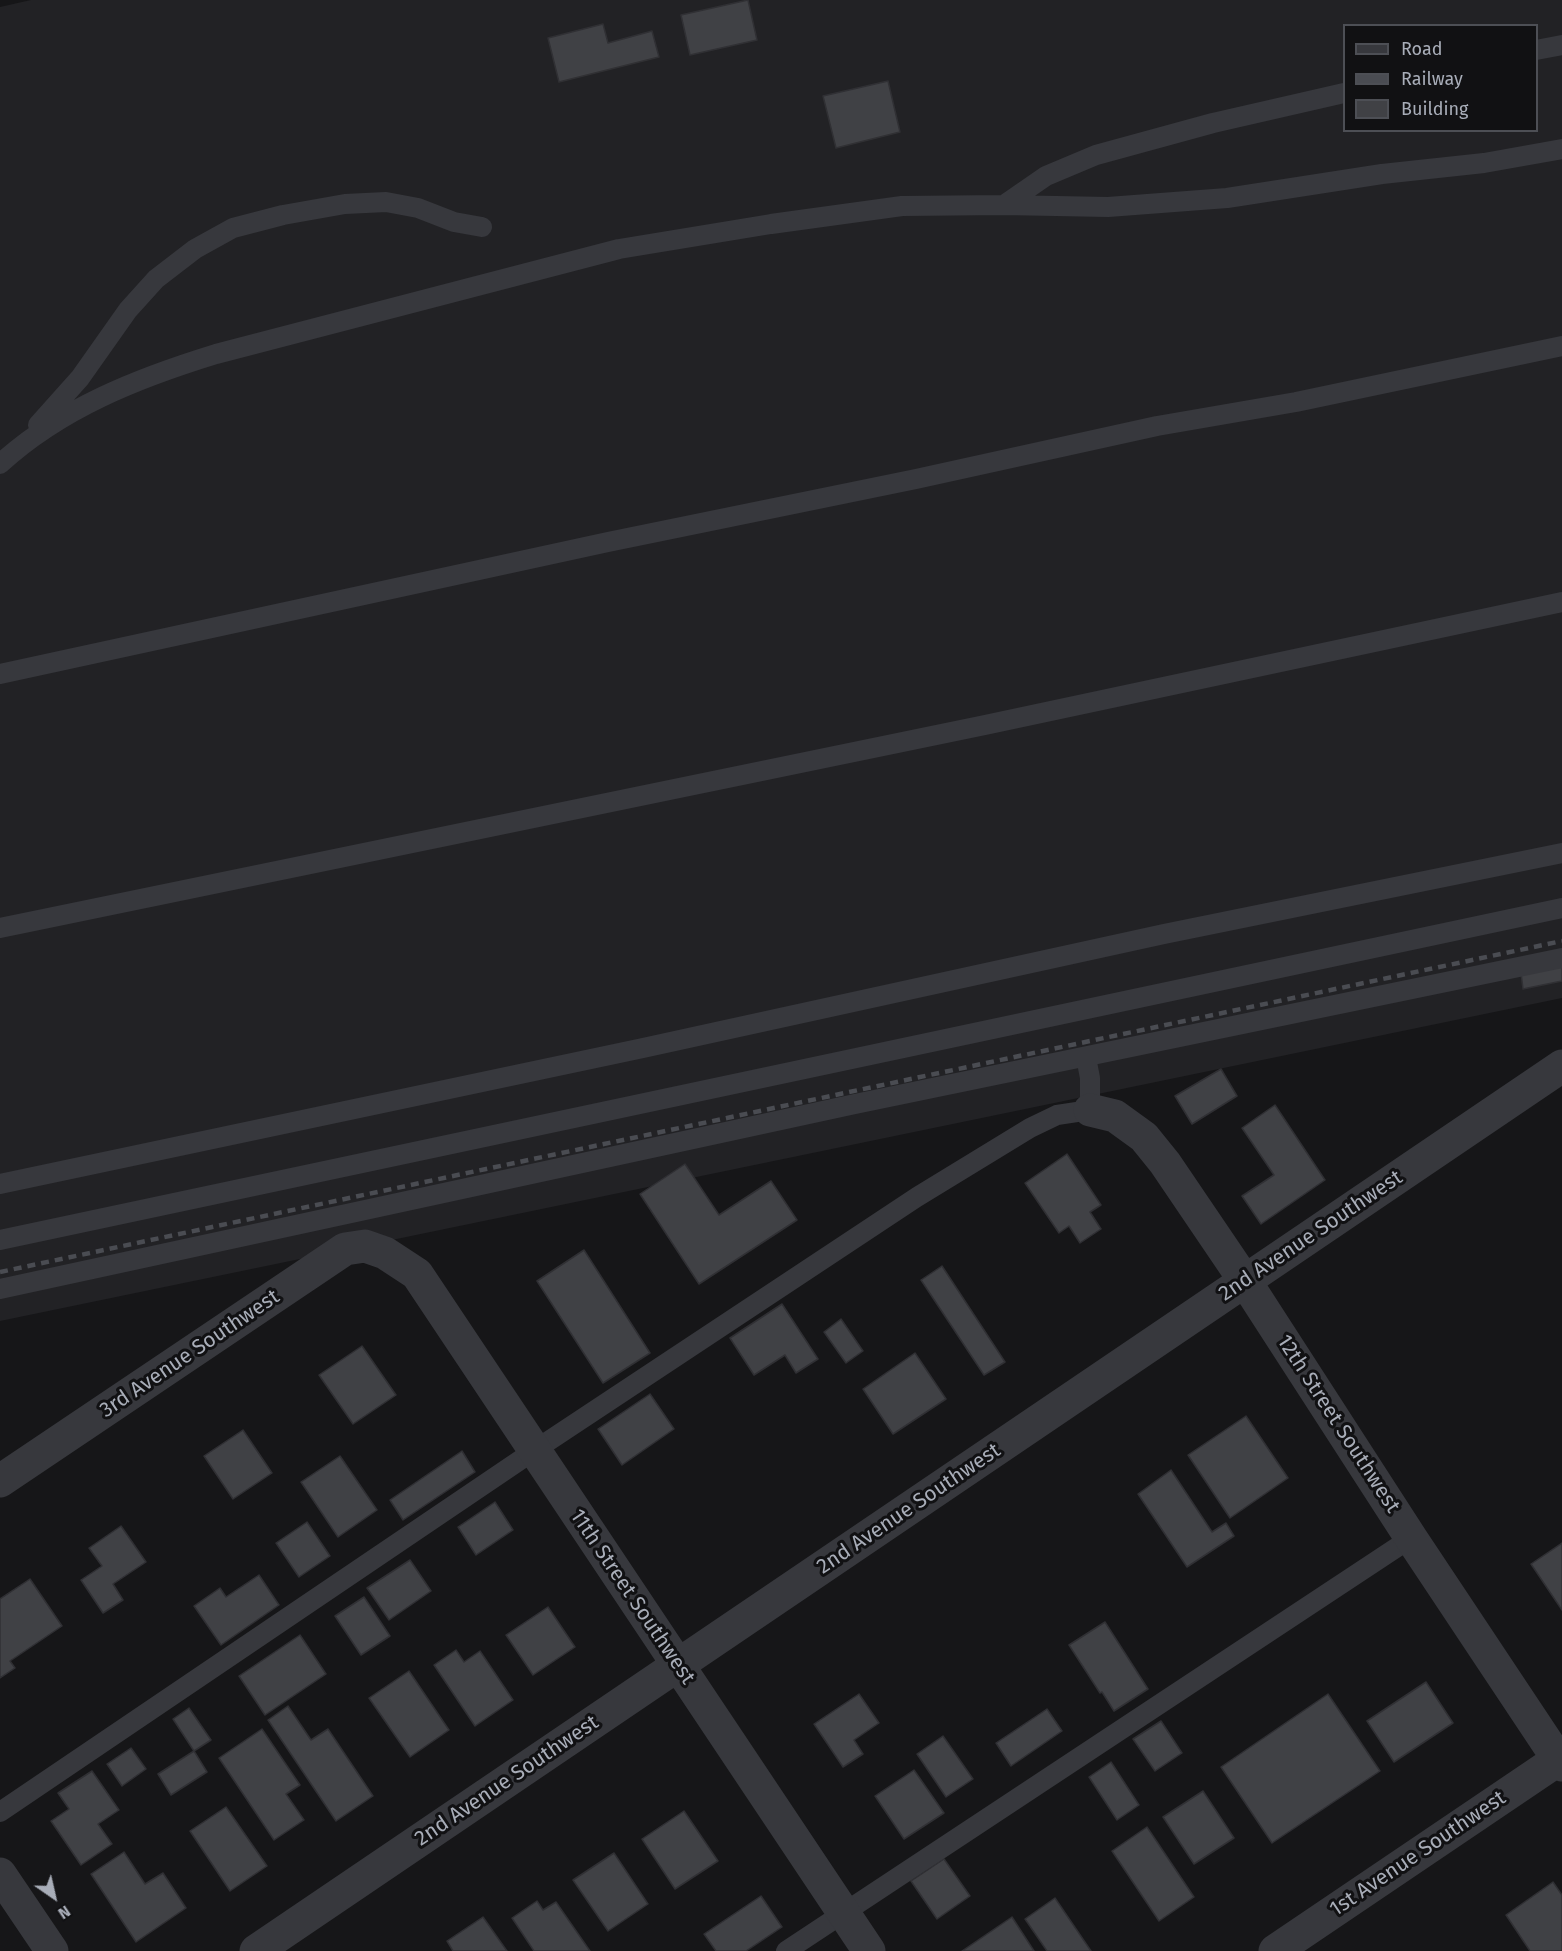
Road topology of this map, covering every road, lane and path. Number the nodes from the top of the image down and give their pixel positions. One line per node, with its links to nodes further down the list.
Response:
1 (1562, 45): 2 (lane)
2 (1538, 50)
3 (1343, 93): 5 (lane)
4 (1562, 149): 5 (lane)
5 (1004, 205): 8 (lane)
6 (482, 227): 8 (lane)
7 (1562, 346): 10 (lane)
8 (5, 460)
9 (1562, 602): 13 (lane)
10 (0, 674)
11 (1562, 853): 18 (lane)
12 (1562, 908): 19 (lane)
13 (0, 928)
14 (1562, 958): 15 (lane)
15 (1086, 1057): 17 (lane); 22 (lane)
16 (1562, 1066): 21 (street, 2nd Avenue Southwest)
17 (1090, 1110): 21 (street, 12th Street Southwest); 23 (lane)
18 (0, 1184)
19 (0, 1240)
20 (385, 1252): 23 (street, 11th Street Southwest); 24 (street, 3rd Avenue Southwest)
21 (1245, 1281): 25 (street, 12th Street Southwest); 26 (street, 2nd Avenue Southwest)
22 (0, 1289)
23 (535, 1450): 26 (street, 11th Street Southwest); 28 (lane)
24 (0, 1481)
25 (1411, 1538): 27 (street, 12th Street Southwest); 30 (lane)
26 (678, 1665): 30 (street, 11th Street Southwest); 32 (street, 2nd Avenue Southwest)
27 (1561, 1760): 35 (street, 1st Avenue Southwest)
28 (0, 1812)
29 (0, 1874): 31 (street)
30 (843, 1912): 33 (lane); 34 (street, 11th Street Southwest)
31 (52, 1951)
32 (256, 1951)
33 (786, 1951)
34 (869, 1951)
35 (1275, 1951)

